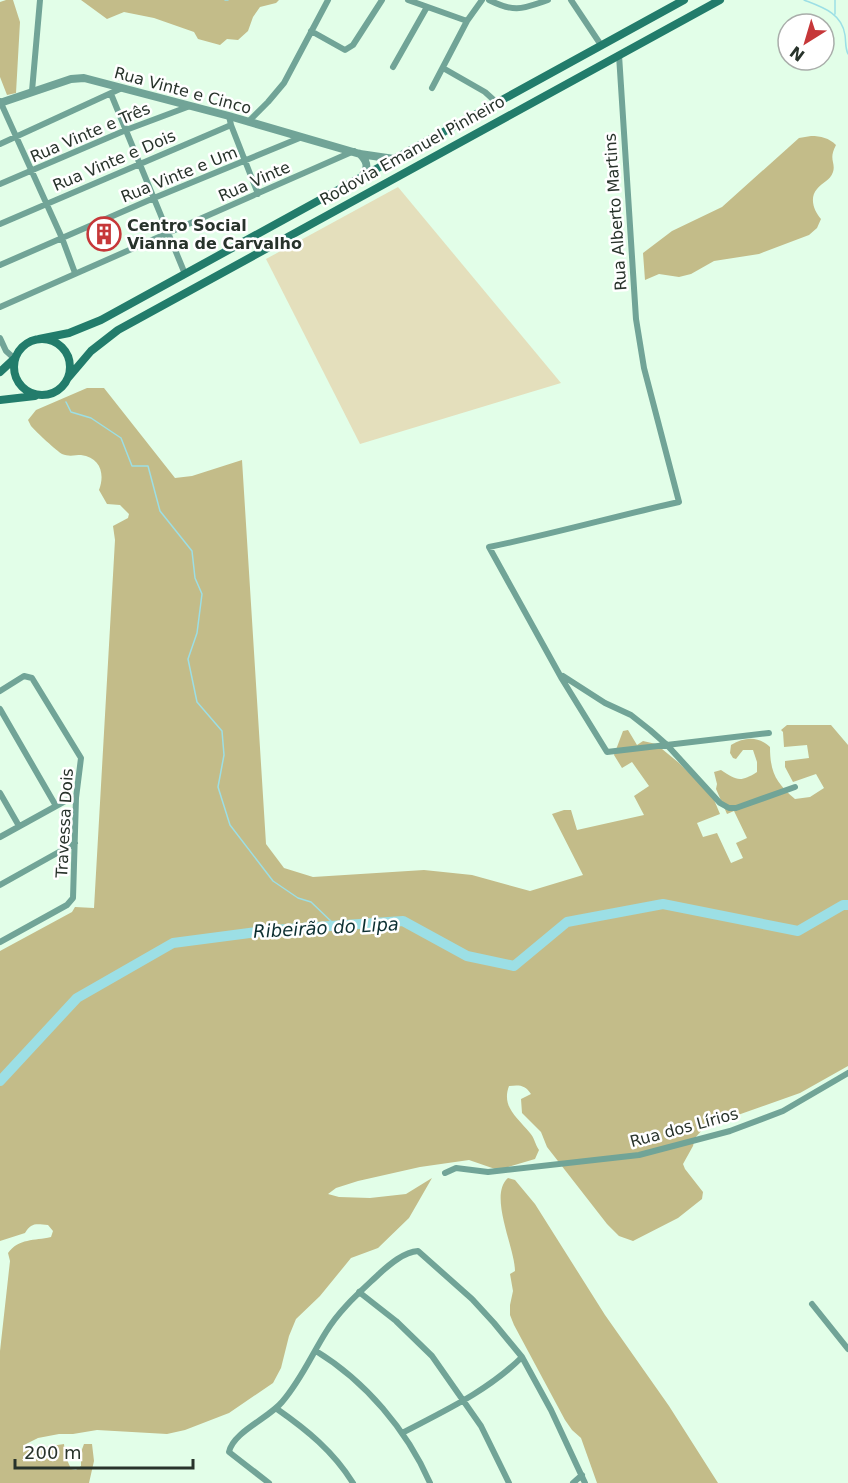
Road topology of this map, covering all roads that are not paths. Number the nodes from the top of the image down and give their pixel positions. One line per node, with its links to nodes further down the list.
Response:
1 (39, 0): 20 (street)
2 (328, 0): 13 (street)
3 (382, 0): 13 (street)
4 (408, 0): 11 (street)
5 (482, 0): 12 (street)
6 (489, 0): 7 (street)
7 (548, 0)
8 (572, 0): 14 (street)
9 (684, 0): 14 (main road, Rodovia Emanuel Pinheiro)
10 (720, 0): 15 (main road, Rodovia Emanuel Pinheiro)
11 (427, 7): 12 (street); 16 (street)
12 (467, 21): 17 (street)
13 (311, 32): 26 (street)
14 (602, 45): 23 (main road, Rodovia Emanuel Pinheiro)
15 (618, 54): 53 (main road, Rodovia Emanuel Pinheiro); 56 (street, Rua Alberto Martins)
16 (393, 67)
17 (443, 68): 19 (street); 23 (street)
18 (123, 88): 20 (street, Rua Vinte e Cinco); 21 (street); 24 (street, Rua Vinte e Cinco)
19 (432, 88)
20 (32, 91): 22 (street, Rua Vinte e Cinco)
21 (111, 93): 28 (street); 29 (street)
22 (0, 102): 29 (street)
23 (496, 102): 33 (main road, Rodovia Emanuel Pinheiro)
24 (190, 106): 25 (street, Rua Vinte e Cinco); 28 (street, Rua Vinte e Três)
25 (229, 116): 26 (street, Rua Vinte e Cinco); 27 (street)
26 (248, 122): 30 (street, Rua Vinte e Cinco)
27 (231, 125): 34 (street); 35 (street, Rua Vinte e Dois)
28 (126, 130): 35 (street); 36 (street, Rua Vinte e Três)
29 (17, 137): 31 (street); 36 (street)
30 (302, 137): 32 (street, Rua Vinte e Cinco); 34 (street, Rua Vinte e Um)
31 (0, 144)
32 (357, 152): 33 (street, Rua Vinte e Cinco); 37 (street); 39 (street, Rua Vinte)
33 (394, 159): 37 (main road, Rodovia Emanuel Pinheiro)
34 (245, 162): 39 (street); 40 (street, Rua Vinte e Um)
35 (139, 163): 40 (street); 41 (street, Rua Vinte e Dois)
36 (32, 171): 38 (street, Rua Vinte e Três); 41 (street)
37 (363, 175): 47 (main road, Rodovia Emanuel Pinheiro)
38 (0, 184)
39 (258, 194): 43 (street, Rua Vinte)
40 (154, 198): 43 (street); 44 (street, Rua Vinte e Um)
41 (46, 203): 42 (street, Rua Vinte e Dois); 44 (street)
42 (0, 224)
43 (168, 234): 46 (street, Rua Vinte); 47 (street)
44 (62, 238): 45 (street, Rua Vinte e Um); 46 (street)
45 (0, 265)
46 (75, 273): 48 (street, Rua Vinte)
47 (185, 274): 50 (main road, Rodovia Emanuel Pinheiro)
48 (0, 307)
49 (0, 338): 51 (street)
50 (39, 339): 51 (main road); 53 (main road)
51 (15, 358): 52 (main road); 54 (main road)
52 (0, 372)
53 (68, 378): 54 (main road)
54 (39, 395): 55 (main road)
55 (0, 400)
56 (559, 673): 60 (street); 60 (street)
57 (0, 691): 63 (street, Travessa Dois)
58 (0, 709): 64 (street)
59 (769, 732): 60 (street)
60 (667, 745): 61 (street)
61 (795, 787)
62 (0, 793): 65 (street)
63 (76, 798): 64 (street); 67 (street, Travessa Dois)
64 (56, 806): 65 (street)
65 (19, 826): 66 (street)
66 (0, 837)
67 (75, 843): 68 (street); 69 (street, Travessa Dois)
68 (0, 885)
69 (0, 942)
70 (848, 1073): 71 (street, Rua dos Lírios)
71 (445, 1173)
72 (359, 1292): 75 (street); 76 (street); 77 (street)
73 (812, 1304): 74 (street)
74 (848, 1349)
75 (316, 1351): 78 (street); 79 (street)
76 (522, 1357): 77 (street); 80 (street)
77 (463, 1402): 79 (street); 84 (street)
78 (277, 1409): 81 (street); 82 (street)
79 (402, 1433): 83 (street)
80 (582, 1475): 85 (street); 86 (street)
81 (269, 1483)
82 (353, 1483)
83 (430, 1483)
84 (509, 1483)
85 (573, 1483)
86 (585, 1483)

